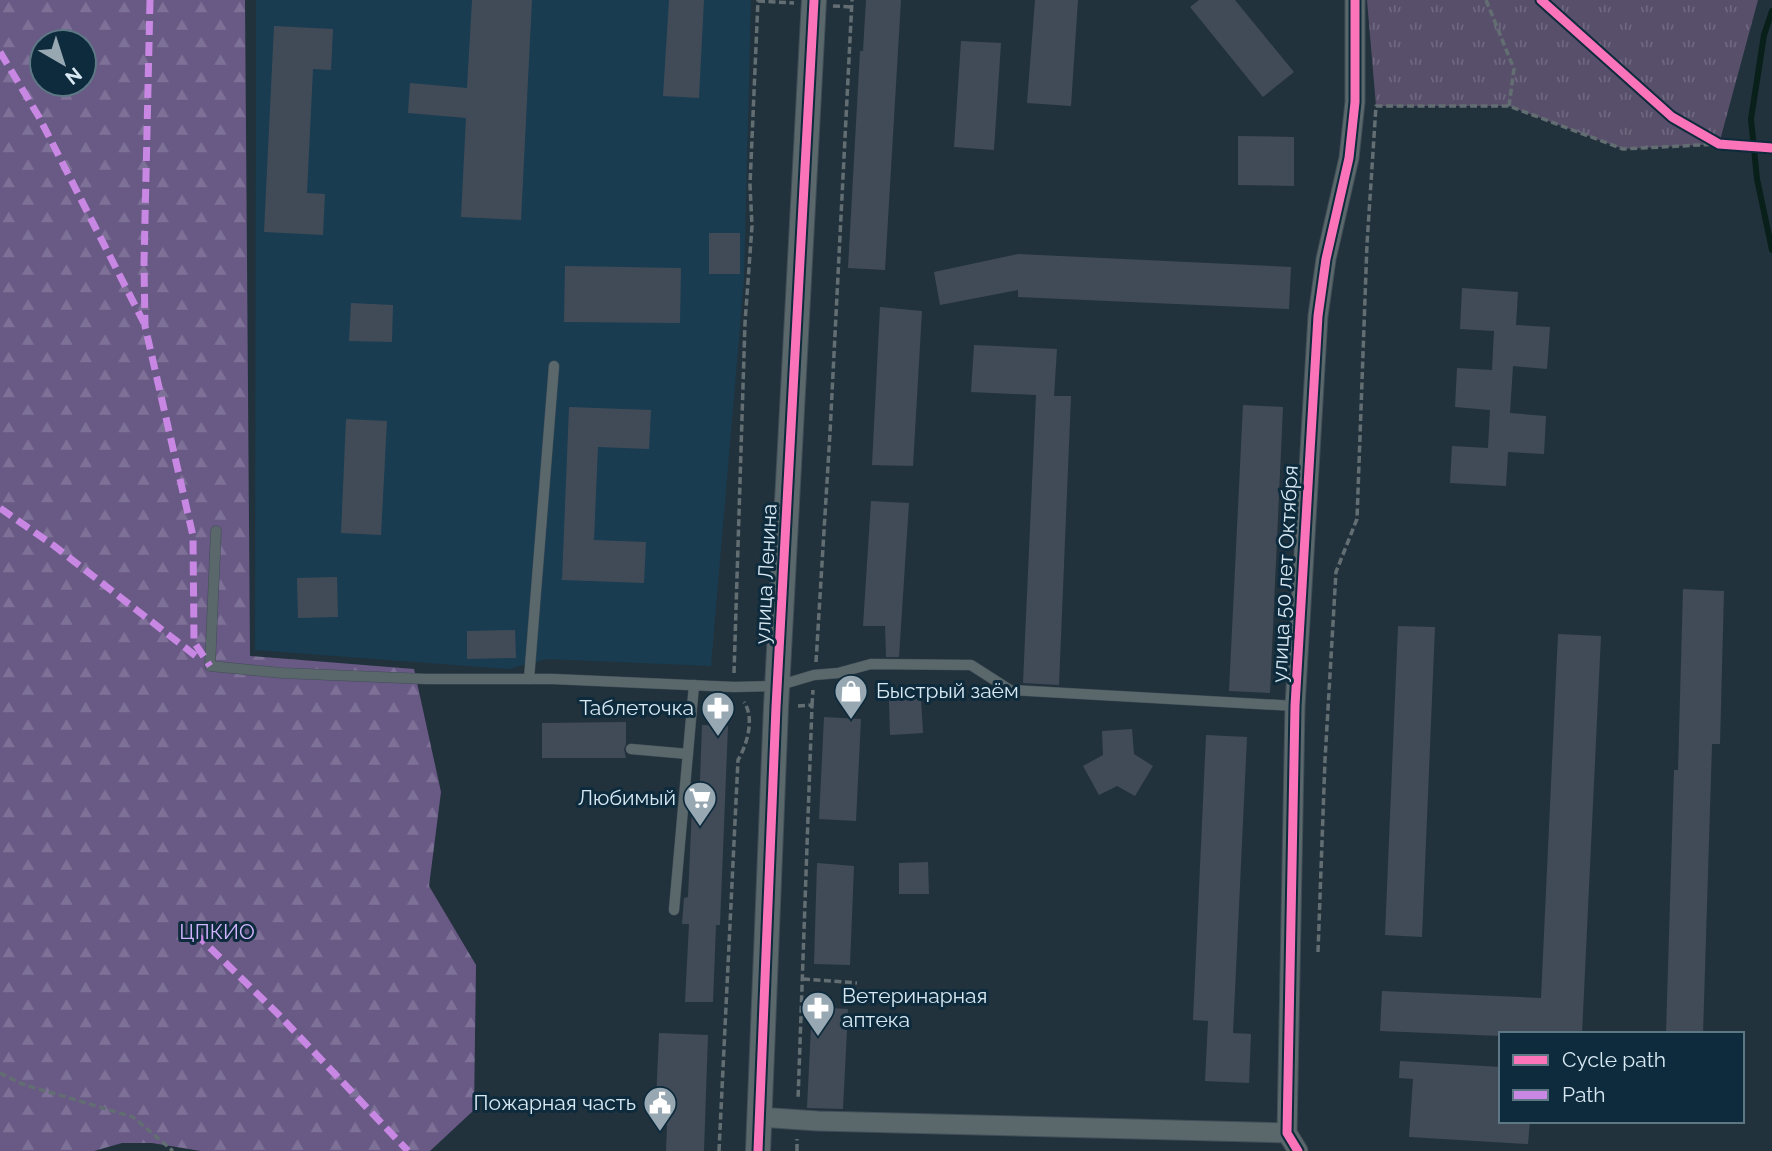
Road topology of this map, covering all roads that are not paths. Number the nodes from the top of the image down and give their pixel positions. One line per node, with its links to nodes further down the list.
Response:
1 (814, 0): 7 (street, улица Ленина)
2 (1355, 0): 8 (street, улица 50 лет Октября)
3 (554, 366): 5 (lane)
4 (216, 531): 5 (lane)
5 (529, 679): 6 (lane)
6 (694, 685): 7 (lane); 10 (lane)
7 (777, 697): 8 (lane); 12 (street, улица Ленина)
8 (1295, 706): 13 (street, улица 50 лет Октября)
9 (631, 749): 10 (lane)
10 (688, 754): 11 (lane)
11 (674, 910)
12 (759, 1117): 13 (street); 14 (street, улица Ленина)
13 (1286, 1133): 15 (street)
14 (758, 1151)
15 (1298, 1151)

